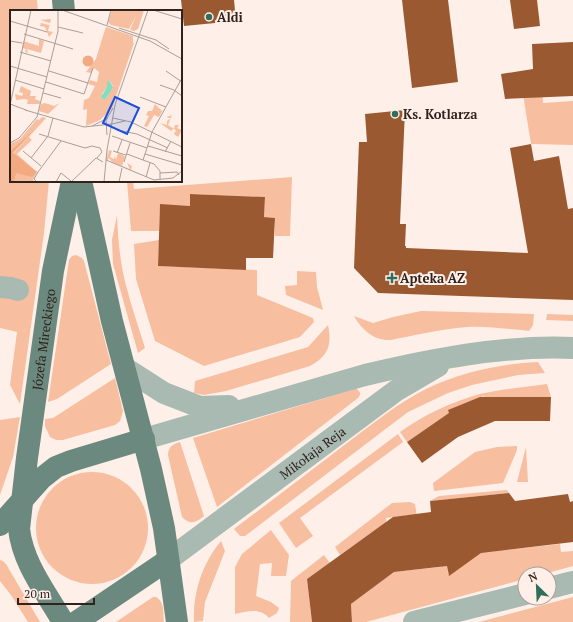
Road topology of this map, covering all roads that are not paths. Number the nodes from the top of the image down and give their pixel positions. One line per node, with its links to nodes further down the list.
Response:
1 (72, 182): 8 (main road, Józefa Mireckiego)
2 (81, 182): 5 (main road)
3 (573, 348): 4 (street, Mikołaja Reja)
4 (463, 355): 6 (street, Mikołaja Reja); 10 (street, Mikołaja Reja)
5 (125, 368): 6 (street); 7 (main road)
6 (276, 401): 7 (street, Mikołaja Reja)
7 (144, 439): 8 (main road); 10 (main road)
8 (22, 499): 9 (main road); 14 (main road, Józefa Mireckiego)
9 (0, 525)
10 (168, 560): 15 (main road); 16 (main road)
11 (573, 582): 12 (street)
12 (557, 586)
13 (517, 596): 17 (street)
14 (63, 622)
15 (76, 622)
16 (177, 622)
17 (414, 622)

